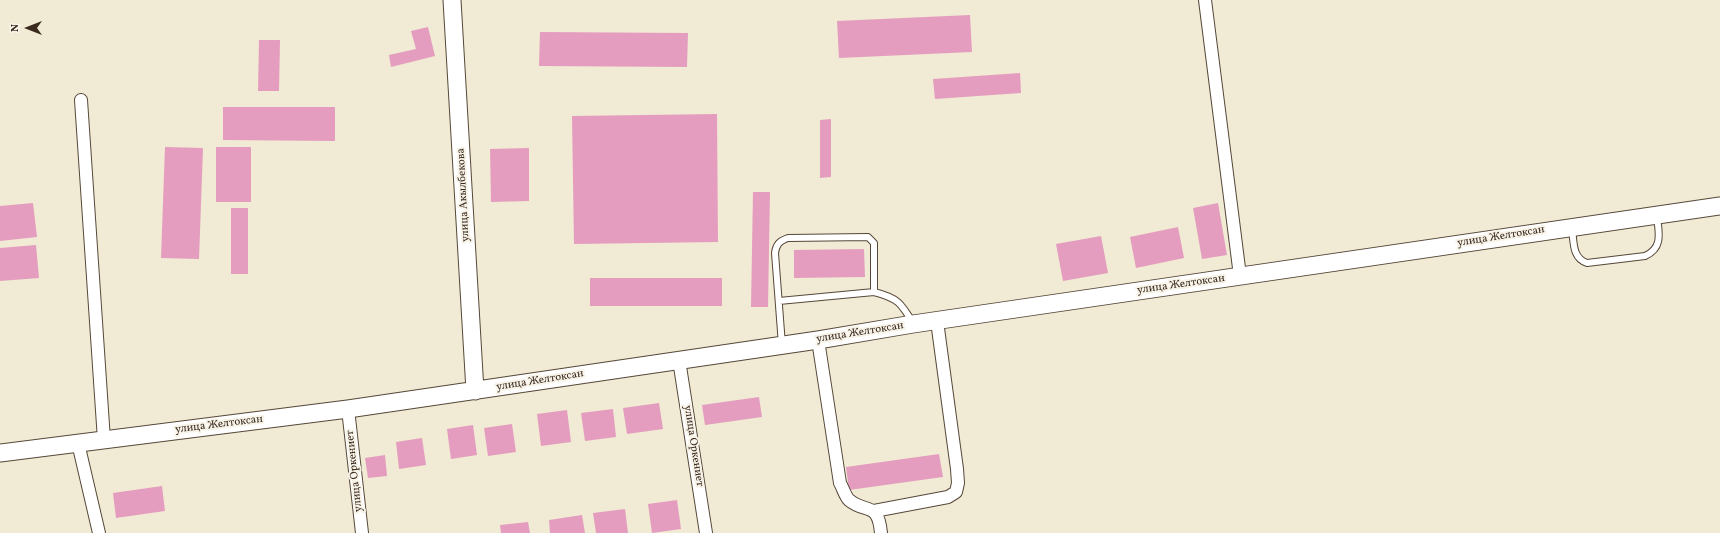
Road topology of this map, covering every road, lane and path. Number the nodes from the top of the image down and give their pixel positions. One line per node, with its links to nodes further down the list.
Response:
1 (452, 0): 15 (street, улица Акылбекова)
2 (1205, 0): 7 (street)
3 (81, 100): 17 (street)
4 (1720, 206): 5 (street, улица Желтоксан)
5 (1656, 215): 6 (street, улица Желтоксан); 6 (lane)
6 (1572, 227): 7 (street, улица Желтоксан)
7 (1240, 276): 10 (street, улица Желтоксан)
8 (874, 292): 9 (lane); 9 (lane); 11 (lane)
9 (779, 301): 13 (lane)
10 (937, 321): 11 (street, улица Желтоксан); 20 (street)
11 (913, 324): 12 (street, улица Желтоксан)
12 (818, 340): 13 (street, улица Желтоксан); 20 (street)
13 (782, 345): 14 (street, улица Желтоксан)
14 (679, 360): 15 (street, улица Желтоксан); 23 (street, улица Оркениет)
15 (475, 391): 16 (street, улица Желтоксан)
16 (348, 409): 17 (street, улица Желтоксан); 22 (street, улица Оркениет)
17 (104, 440): 18 (street, улица Желтоксан)
18 (78, 443): 19 (street, улица Желтоксан); 21 (street)
19 (0, 453)
20 (874, 511): 24 (street)
21 (99, 533)
22 (362, 533)
23 (706, 533)
24 (881, 533)

